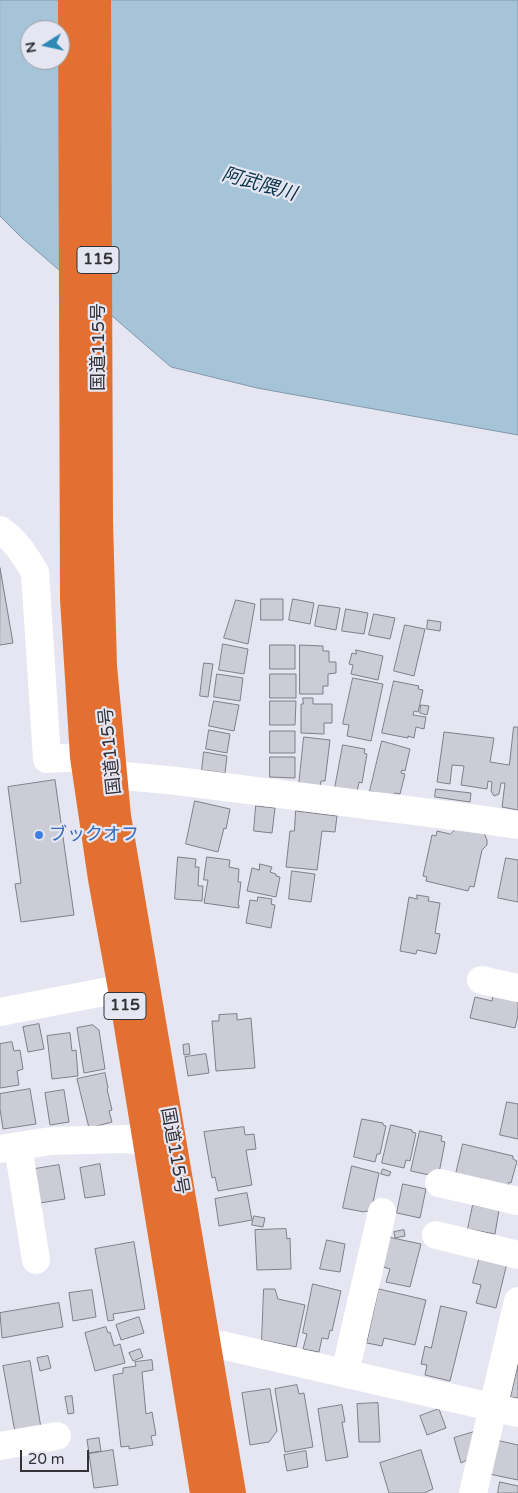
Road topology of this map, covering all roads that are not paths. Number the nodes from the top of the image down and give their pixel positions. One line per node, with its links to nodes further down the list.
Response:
1 (72, 0): 4 (highway, 国道115号 / 115)
2 (97, 0): 5 (highway, 国道115号 / 115)
3 (0, 530): 4 (street)
4 (84, 757): 8 (highway, 国道115号 / 115)
5 (114, 775): 6 (street); 8 (highway, 国道115号 / 115)
6 (518, 825)
7 (481, 980): 9 (street)
8 (134, 987): 10 (street); 11 (highway, 国道115号 / 115); 20 (highway, 国道115号 / 115)
9 (518, 988)
10 (0, 1012)
11 (146, 1141): 12 (street); 21 (highway, 国道115号 / 115)
12 (9, 1148): 18 (street)
13 (439, 1183): 14 (street)
14 (518, 1201)
15 (382, 1212): 22 (street)
16 (436, 1235): 17 (street)
17 (518, 1255)
18 (36, 1260)
19 (518, 1301): 23 (street)
20 (207, 1343): 21 (street); 22 (street); 27 (highway, 国道115号 / 115)
21 (180, 1347): 26 (highway, 国道115号 / 115)
22 (345, 1373): 23 (street)
23 (506, 1410): 28 (street)
24 (57, 1436): 25 (street)
25 (0, 1446)
26 (204, 1493)
27 (232, 1493)
28 (473, 1493)

